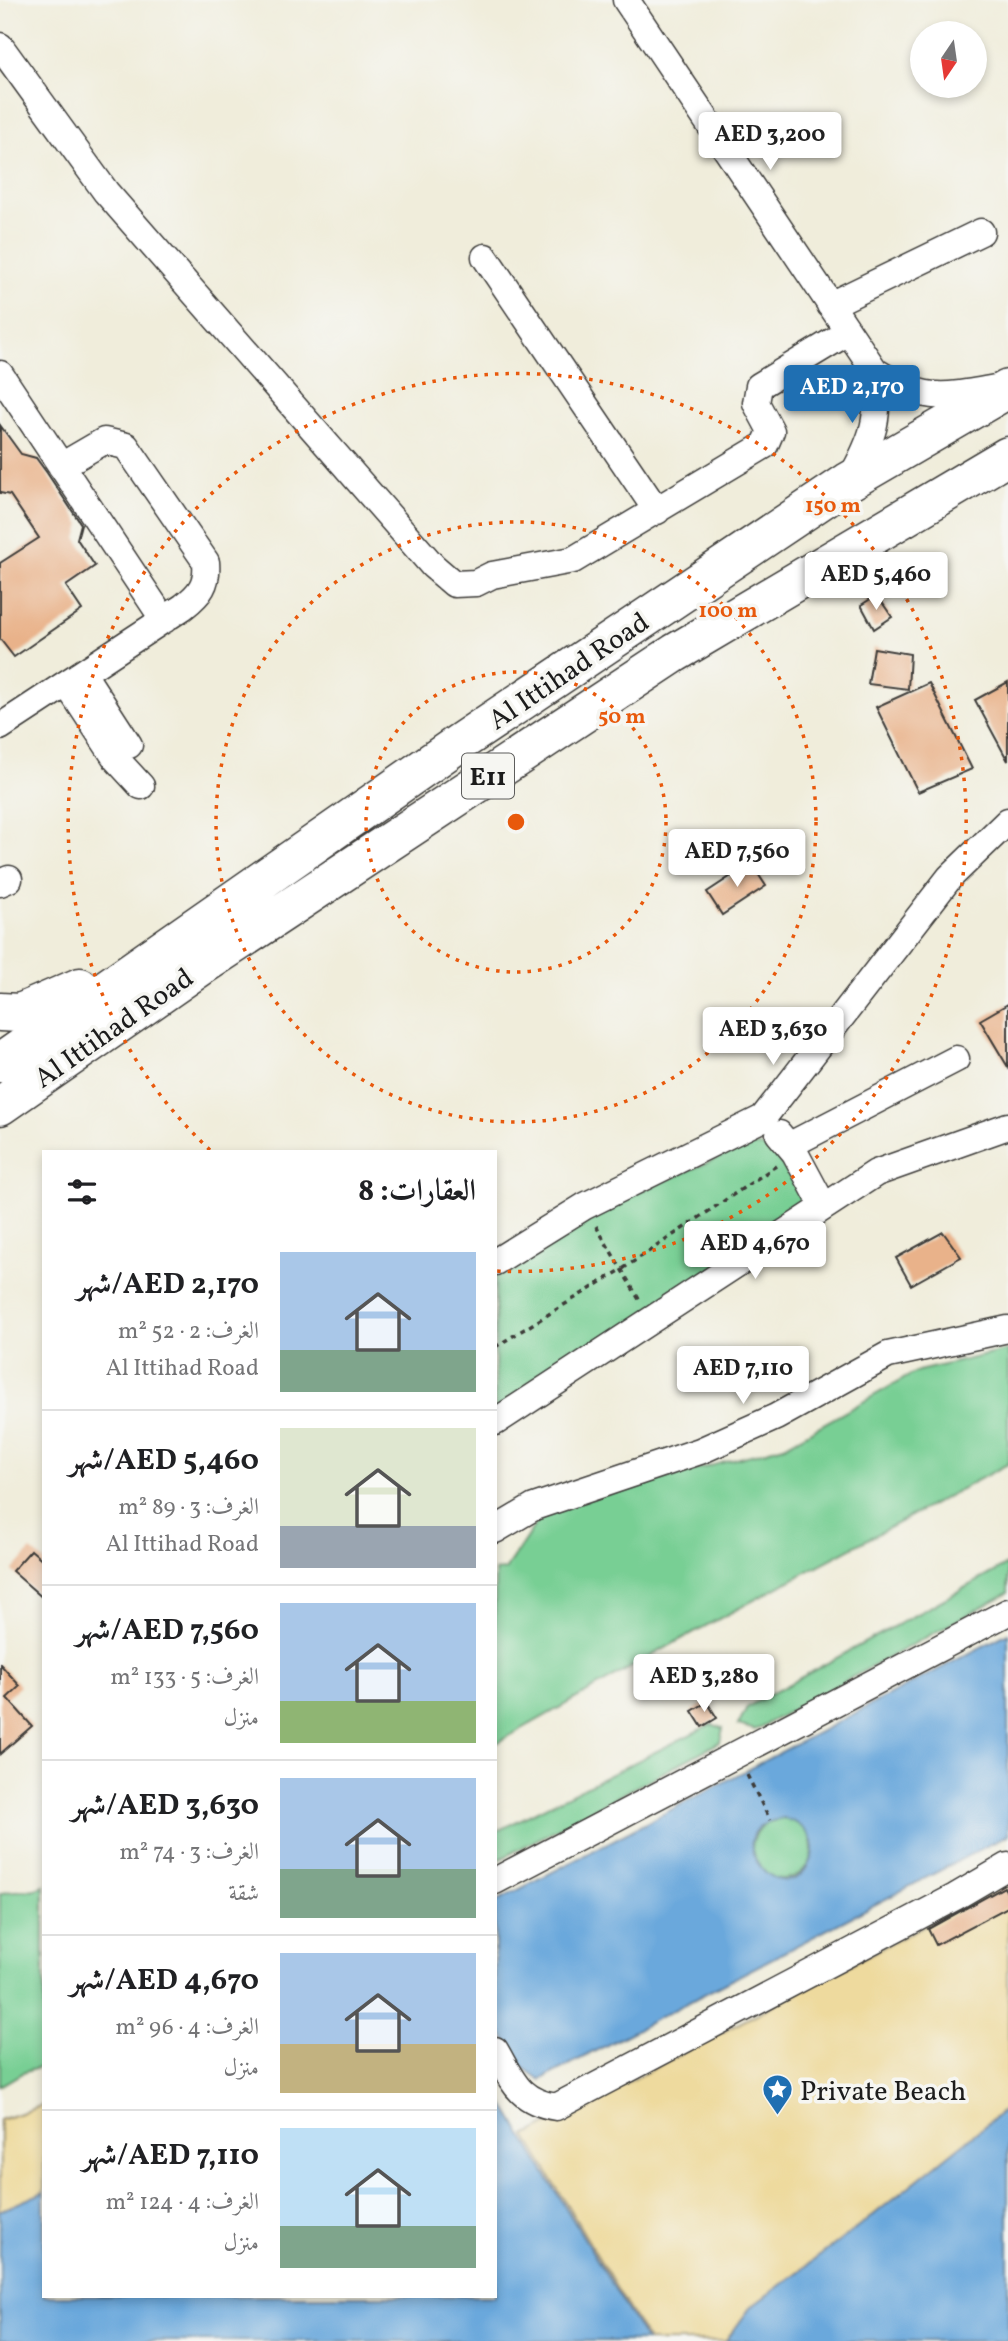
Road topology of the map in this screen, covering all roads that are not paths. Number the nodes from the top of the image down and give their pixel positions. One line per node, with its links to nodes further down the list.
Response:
1 (626, 0): 5 (street)
2 (0, 46): 13 (street)
3 (981, 232): 5 (street)
4 (485, 257): 13 (street)
5 (830, 305): 6 (street)
6 (848, 332): 7 (street); 13 (street)
7 (874, 371): 9 (street); 12 (street)
8 (0, 374): 11 (street)
9 (1008, 387): 12 (highway, Al Ittihad Road / E11)
10 (1002, 461): 23 (highway, Al Ittihad Road / E11)
11 (61, 466): 14 (street); 14 (street)
12 (848, 482): 19 (highway, Al Ittihad Road / E11)
13 (657, 511)
14 (164, 620): 15 (street)
15 (75, 679): 16 (street); 17 (street)
16 (0, 727)
17 (148, 781)
18 (1008, 821): 24 (street)
19 (179, 938): 20 (highway); 22 (highway, Al Ittihad Road / E11)
20 (0, 1012)
21 (956, 1059): 26 (street)
22 (0, 1063)
23 (0, 1106)
24 (763, 1118): 26 (street); 28 (street)
25 (1008, 1126): 27 (street)
26 (792, 1149): 27 (street)
27 (824, 1207): 30 (street)
28 (497, 1261)
29 (1008, 1329): 31 (street)
30 (497, 1421)
31 (497, 1529)
32 (1008, 1612): 34 (street)
33 (1008, 1866): 35 (street)
34 (497, 1880)
35 (497, 2053)

